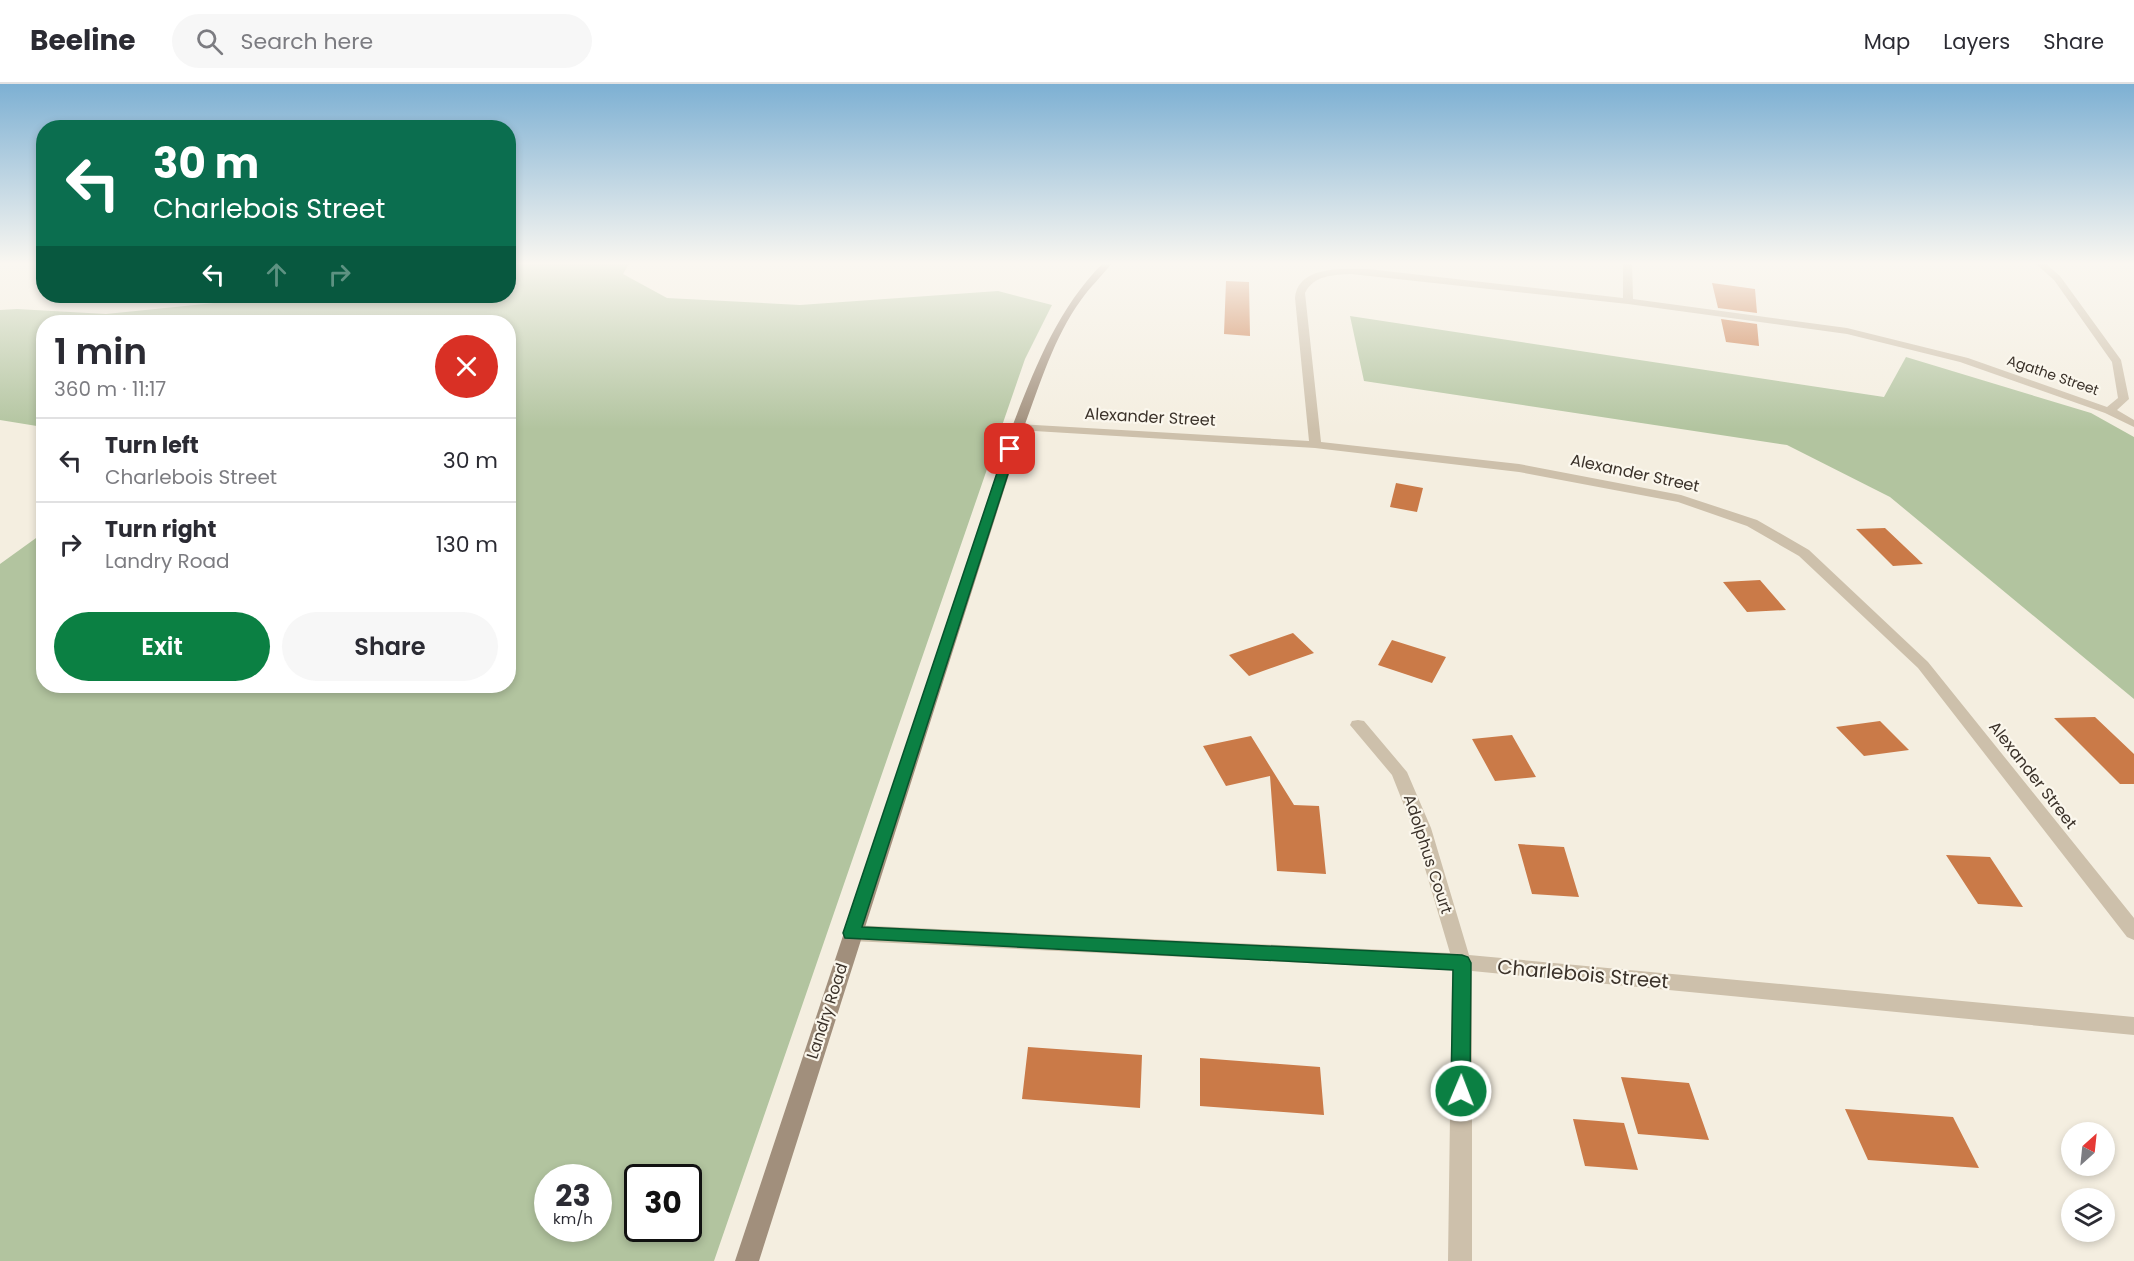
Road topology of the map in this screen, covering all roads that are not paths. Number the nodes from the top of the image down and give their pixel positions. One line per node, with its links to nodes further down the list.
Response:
1 (1063, 319): 7 (main road, Landry Road)
2 (1301, 319): 8 (street, Agathe Street)
3 (1759, 319): 5 (street, Agathe Street)
4 (2086, 319): 5 (street)
5 (2109, 411): 6 (street, Agathe Street)
6 (2134, 424)
7 (1018, 427): 8 (street, Alexander Street); 11 (main road, Landry Road)
8 (1316, 445): 10 (street, Alexander Street)
9 (1358, 725): 12 (street, Adolphus Court)
10 (2134, 932)
11 (852, 933): 12 (street, Charlebois Street); 14 (main road, Landry Road)
12 (1462, 963): 13 (street, Charlebois Street); 15 (street, Adolphus Court)
13 (2134, 1026)
14 (747, 1261)
15 (1460, 1261)

